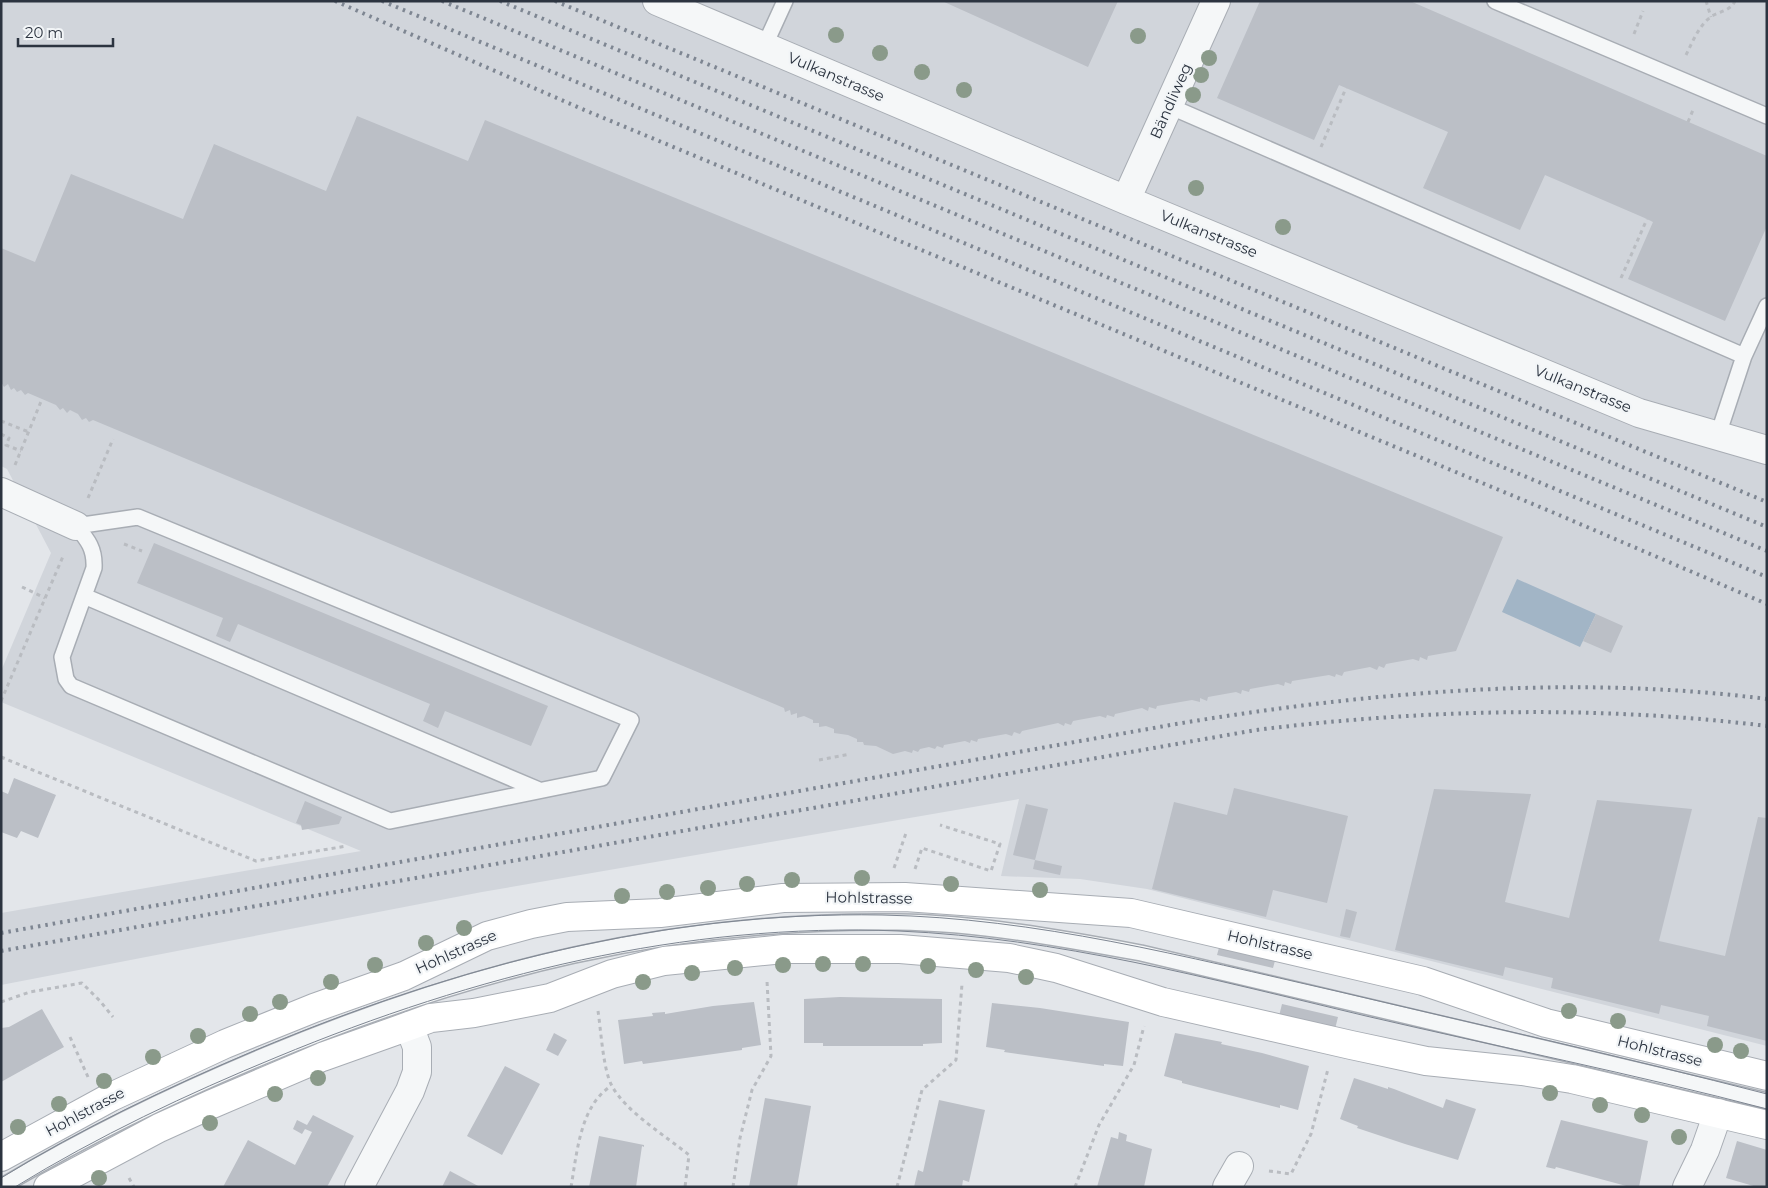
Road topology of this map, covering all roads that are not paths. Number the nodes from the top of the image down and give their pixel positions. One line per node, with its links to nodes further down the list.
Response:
1 (657, 1): 5 (street, Vulkanstrasse)
2 (784, 1): 5 (lane)
3 (1216, 1): 6 (street, Bändliweg)
4 (1495, 1): 7 (lane)
5 (764, 47): 8 (street, Vulkanstrasse)
6 (1169, 106): 8 (street, Bändliweg); 10 (lane)
7 (1767, 116)
8 (1126, 200): 11 (street, Vulkanstrasse)
9 (1767, 306): 10 (lane)
10 (1744, 356): 11 (lane)
11 (1718, 436): 12 (street, Vulkanstrasse)
12 (1767, 450)
13 (2, 493): 14 (street)
14 (76, 526): 15 (lane); 16 (lane)
15 (84, 596): 16 (lane); 16 (lane)
16 (539, 790)
17 (409, 1026): 20 (street); 24 (street); 25 (street)
18 (1767, 1076): 22 (street, Hohlstrasse)
19 (1767, 1100): 23 (lane)
20 (1718, 1112): 21 (street); 26 (street)
21 (1767, 1125)
22 (1, 1157)
23 (1, 1187)
24 (48, 1187)
25 (359, 1187)
26 (1687, 1187)

